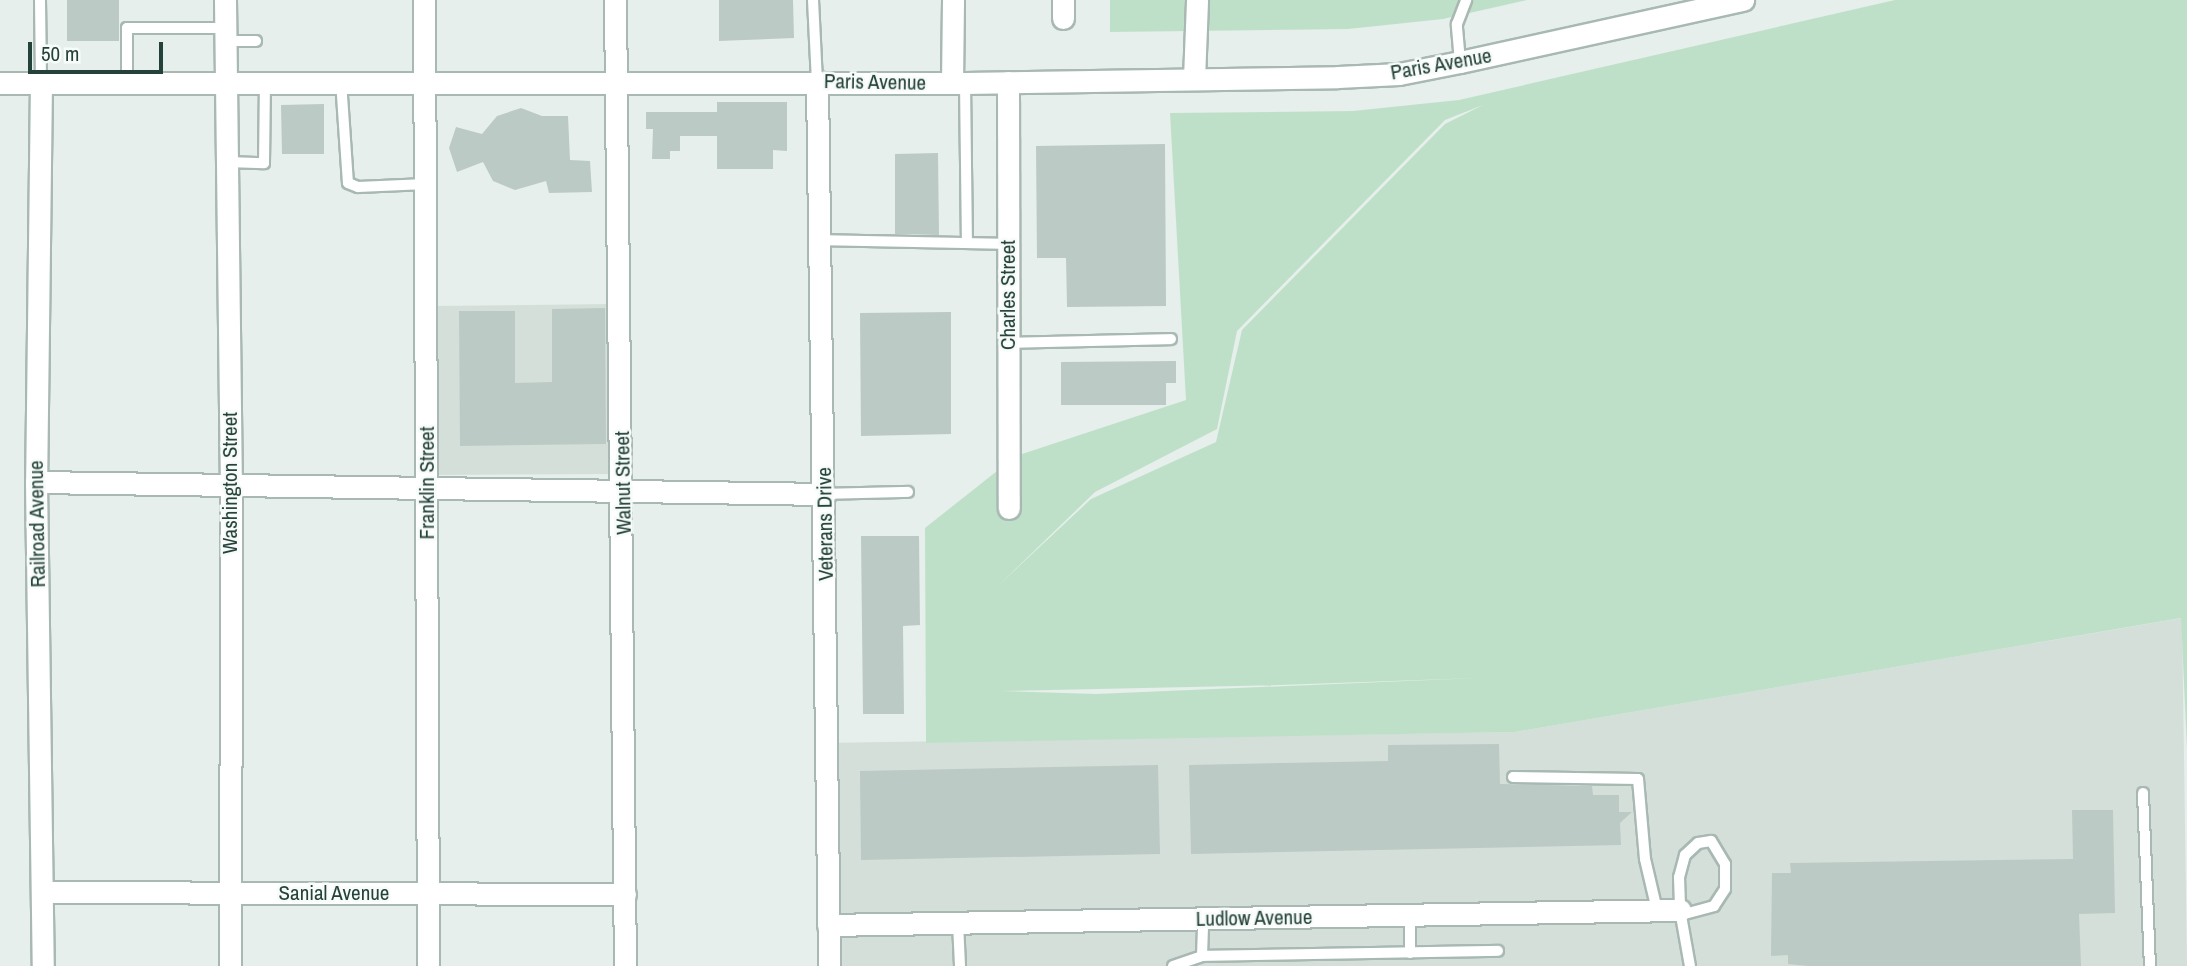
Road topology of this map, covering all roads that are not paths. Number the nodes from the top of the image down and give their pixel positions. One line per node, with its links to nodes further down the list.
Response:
1 (40, 0): 20 (lane)
2 (225, 0): 10 (street, Washington Street)
3 (424, 0): 21 (street, Franklin Street)
4 (615, 0): 22 (street, Walnut Street)
5 (813, 0): 18 (lane)
6 (953, 0): 24 (street)
7 (1198, 0): 13 (street)
8 (1466, 0): 12 (lane)
9 (1740, 1): 12 (street, Paris Avenue)
10 (225, 34): 11 (lane); 14 (street, Washington Street); 15 (lane)
11 (256, 41)
12 (1460, 62): 13 (street, Paris Avenue)
13 (1194, 79): 23 (street, Paris Avenue)
14 (226, 80): 15 (street, Paris Avenue); 16 (street, Paris Avenue); 25 (street, Washington Street)
15 (127, 81): 20 (street, Paris Avenue)
16 (265, 81): 17 (street, Paris Avenue); 25 (lane)
17 (341, 81): 21 (street, Paris Avenue); 26 (lane)
18 (817, 81): 22 (street, Paris Avenue); 24 (street, Paris Avenue); 27 (street, Veterans Drive)
19 (0, 82): 20 (street, Paris Avenue)
20 (41, 82): 32 (street, Railroad Avenue)
21 (426, 82): 22 (street, Paris Avenue); 26 (street, Franklin Street)
22 (616, 82): 36 (street, Walnut Street)
23 (1007, 82): 24 (street, Paris Avenue); 29 (street, Charles Street)
24 (959, 83): 28 (lane)
25 (227, 162): 33 (street, Washington Street)
26 (426, 184): 34 (street, Franklin Street)
27 (820, 240): 28 (lane); 37 (street, Veterans Drive)
28 (967, 243): 29 (lane)
29 (1008, 244): 31 (street, Charles Street)
30 (1171, 338): 31 (lane)
31 (1008, 343): 38 (street, Charles Street)
32 (36, 482): 33 (street); 41 (street, Railroad Avenue)
33 (231, 488): 34 (street); 43 (street, Washington Street)
34 (428, 490): 36 (street); 42 (street, Franklin Street)
35 (908, 492): 37 (lane)
36 (623, 494): 37 (street); 44 (street, Walnut Street)
37 (825, 494): 50 (street, Veterans Drive)
38 (1009, 508)
39 (1513, 777): 45 (lane)
40 (2143, 793): 62 (lane)
41 (43, 892): 43 (street, Sanial Avenue); 54 (street, Railroad Avenue)
42 (427, 893): 43 (street, Sanial Avenue); 44 (street, Sanial Avenue); 56 (street, Franklin Street)
43 (229, 894): 55 (street, Washington Street)
44 (625, 894): 57 (street, Walnut Street)
45 (1657, 910): 46 (street, Ludlow Avenue); 47 (street, Ludlow Avenue)
46 (1681, 912): 46 (lane); 61 (lane)
47 (1410, 915): 48 (street, Ludlow Avenue); 52 (lane)
48 (1203, 919): 49 (street, Ludlow Avenue); 53 (lane)
49 (958, 923): 50 (street, Ludlow Avenue); 59 (lane)
50 (828, 925): 58 (street, Veterans Drive)
51 (1497, 951): 52 (lane)
52 (1410, 953): 53 (lane)
53 (1202, 957): 60 (lane)
54 (43, 966)
55 (230, 966)
56 (428, 966)
57 (625, 966)
58 (829, 966)
59 (960, 966)
60 (1173, 966)
61 (1690, 966)
62 (2150, 966)

